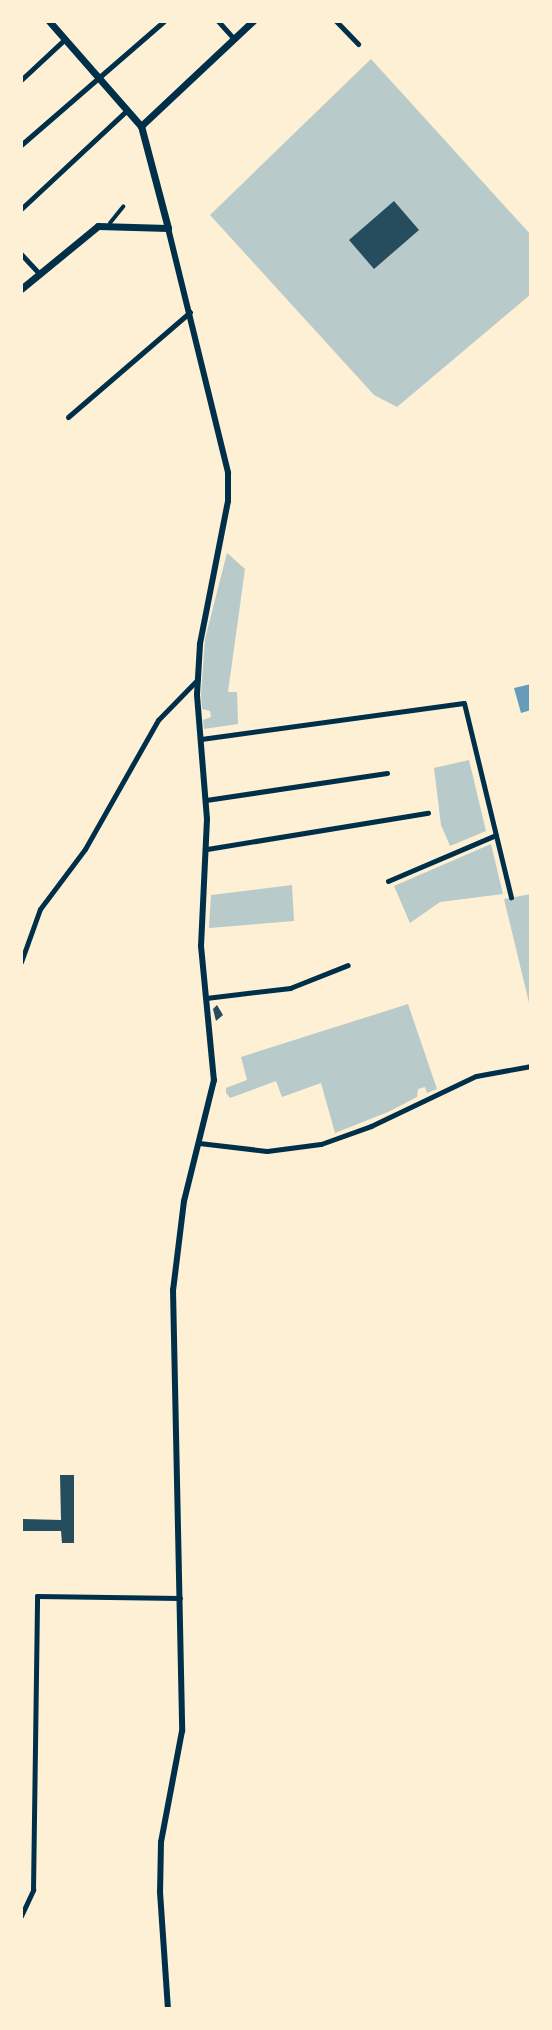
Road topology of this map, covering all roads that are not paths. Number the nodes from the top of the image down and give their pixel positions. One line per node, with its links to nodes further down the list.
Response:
1 (49, 21): 6 (main road)
2 (164, 21): 9 (street)
3 (218, 21): 7 (street)
4 (253, 21): 7 (main road)
5 (336, 21): 8 (street)
6 (65, 39): 9 (main road); 10 (street)
7 (234, 39): 12 (main road)
8 (358, 44)
9 (97, 75): 11 (main road); 13 (street)
10 (21, 80)
11 (127, 110): 12 (main road); 15 (street)
12 (141, 126): 17 (main road)
13 (21, 145)
14 (123, 207): 16 (street)
15 (21, 209)
16 (110, 223): 17 (main road); 19 (main road)
17 (168, 228): 21 (street)
18 (21, 254): 19 (street)
19 (39, 273): 20 (main road)
20 (21, 289)
21 (190, 312): 22 (street); 23 (street)
22 (68, 417)
23 (198, 679): 24 (street); 32 (street)
24 (201, 739): 26 (street); 28 (street)
25 (387, 773): 26 (street)
26 (206, 800): 29 (street)
27 (428, 813): 29 (street)
28 (496, 835): 30 (street); 31 (street)
29 (207, 849): 34 (street)
30 (388, 881)
31 (511, 897)
32 (21, 962)
33 (348, 965): 34 (street)
34 (206, 998): 36 (street)
35 (531, 1066): 36 (street)
36 (199, 1143): 37 (street)
37 (180, 1598): 38 (street); 39 (street)
38 (21, 1916)
39 (168, 2009)

